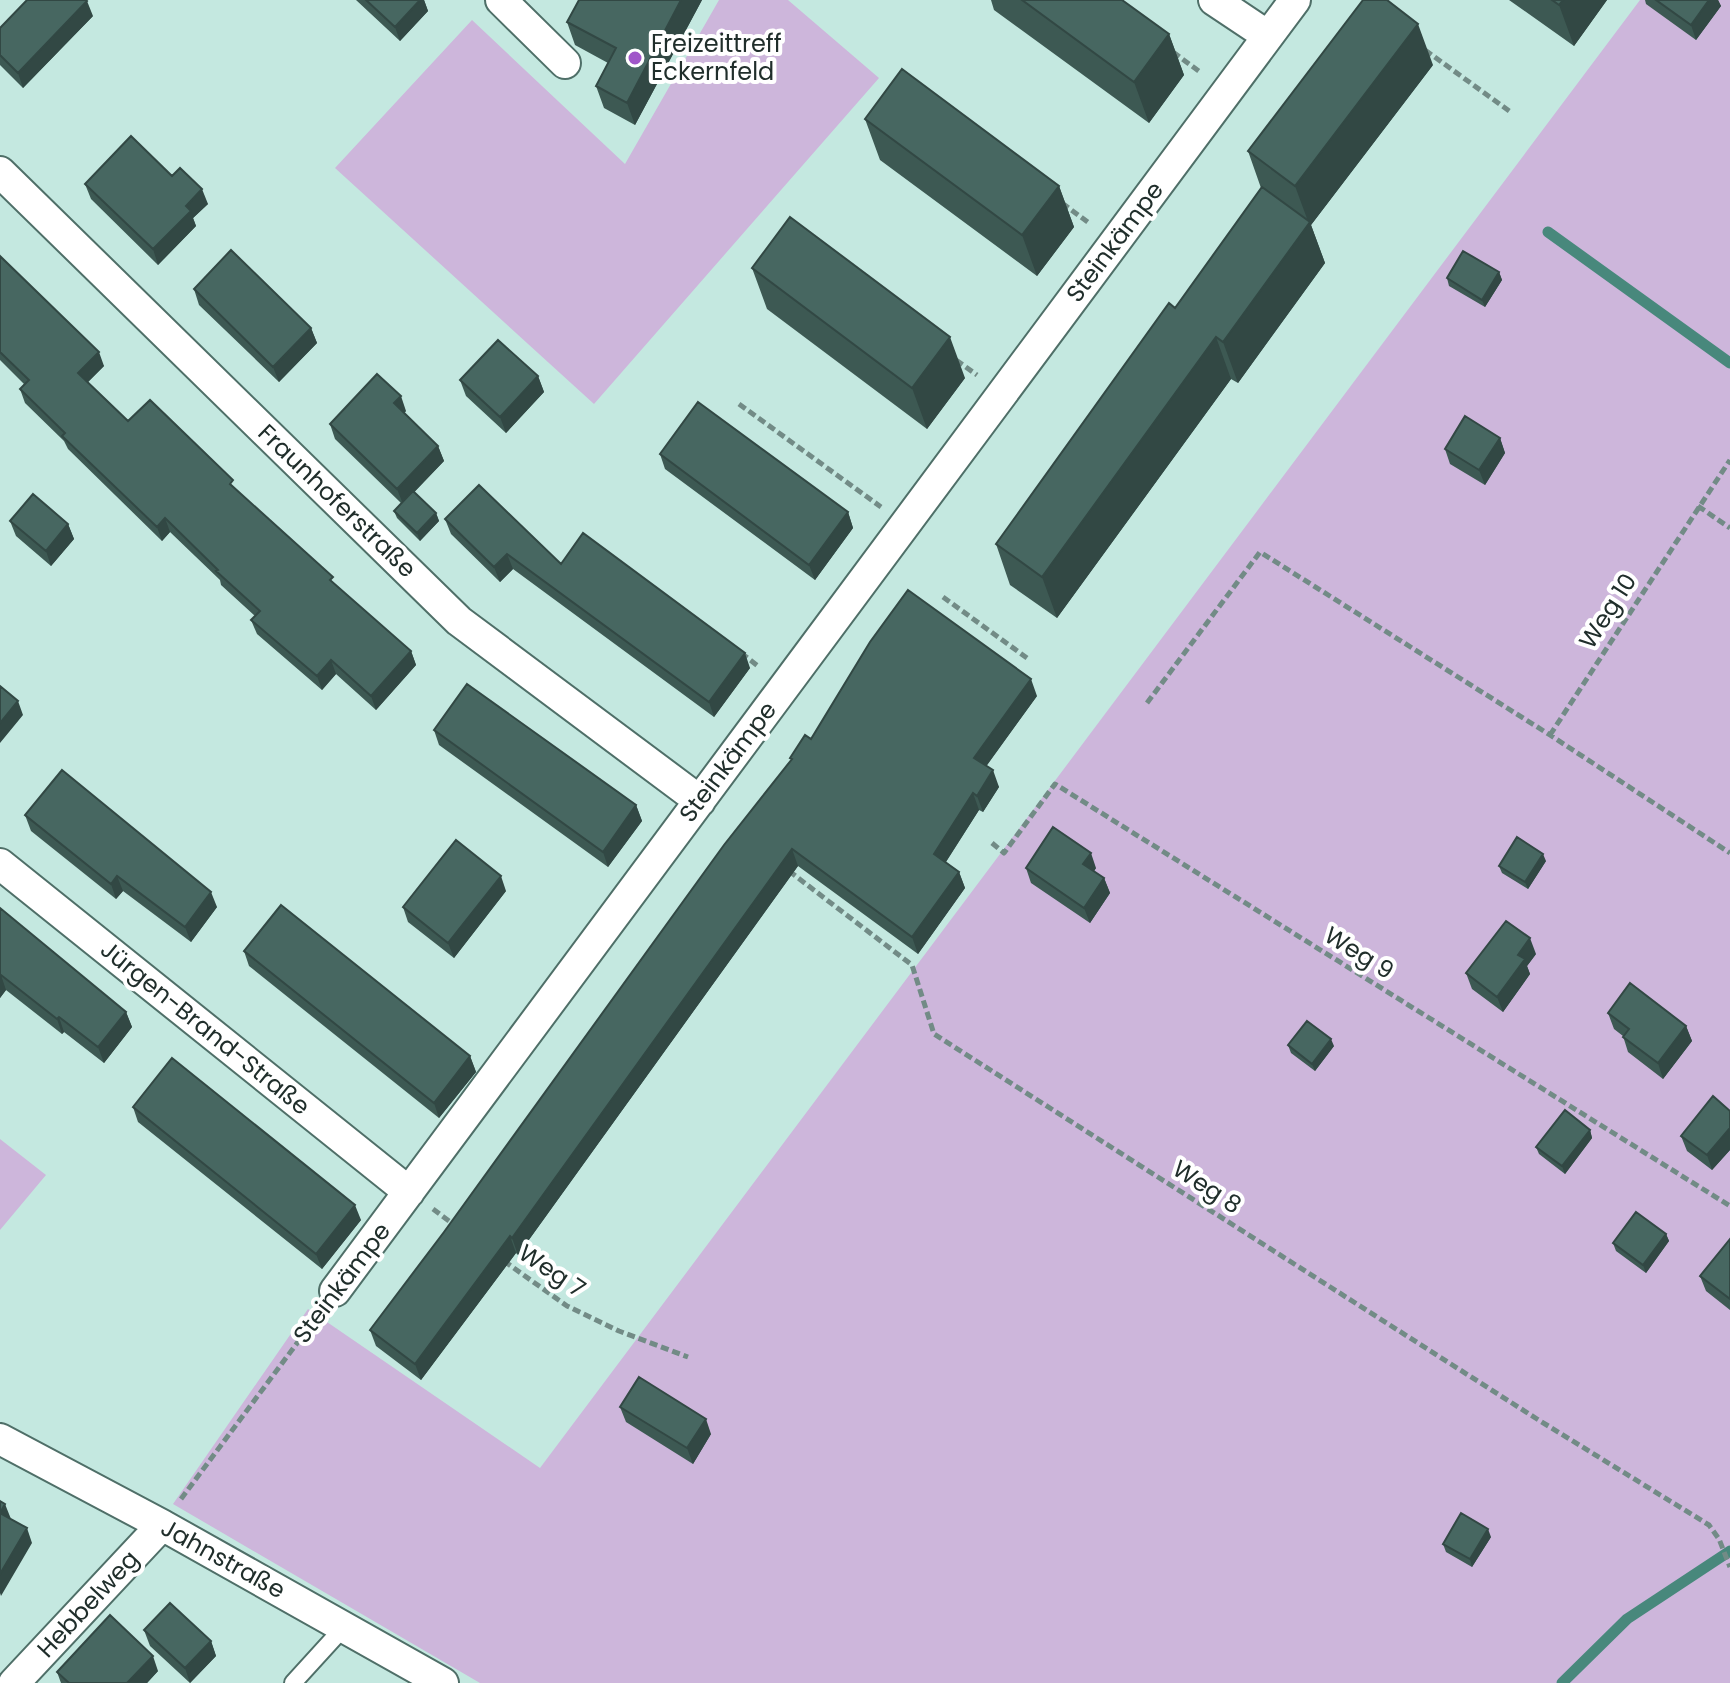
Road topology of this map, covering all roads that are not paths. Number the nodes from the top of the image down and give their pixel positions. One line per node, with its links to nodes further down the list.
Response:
1 (501, 0): 5 (street)
2 (1214, 0): 4 (street)
3 (1295, 0): 4 (street, Steinkämpe)
4 (1268, 36): 7 (street, Steinkämpe)
5 (565, 63)
6 (0, 172): 7 (street, Fraunhoferstraße)
7 (700, 801): 9 (street, Steinkämpe)
8 (0, 864): 9 (street, Jürgen-Brand-Straße)
9 (409, 1192): 10 (street, Steinkämpe)
10 (335, 1291)
11 (0, 1439): 12 (street, Jahnstraße)
12 (162, 1525): 13 (street, Jahnstraße); 14 (street, Hebbelweg)
13 (344, 1627): 15 (lane); 16 (street, Jahnstraße)
14 (14, 1683)
15 (293, 1683)
16 (443, 1683)

